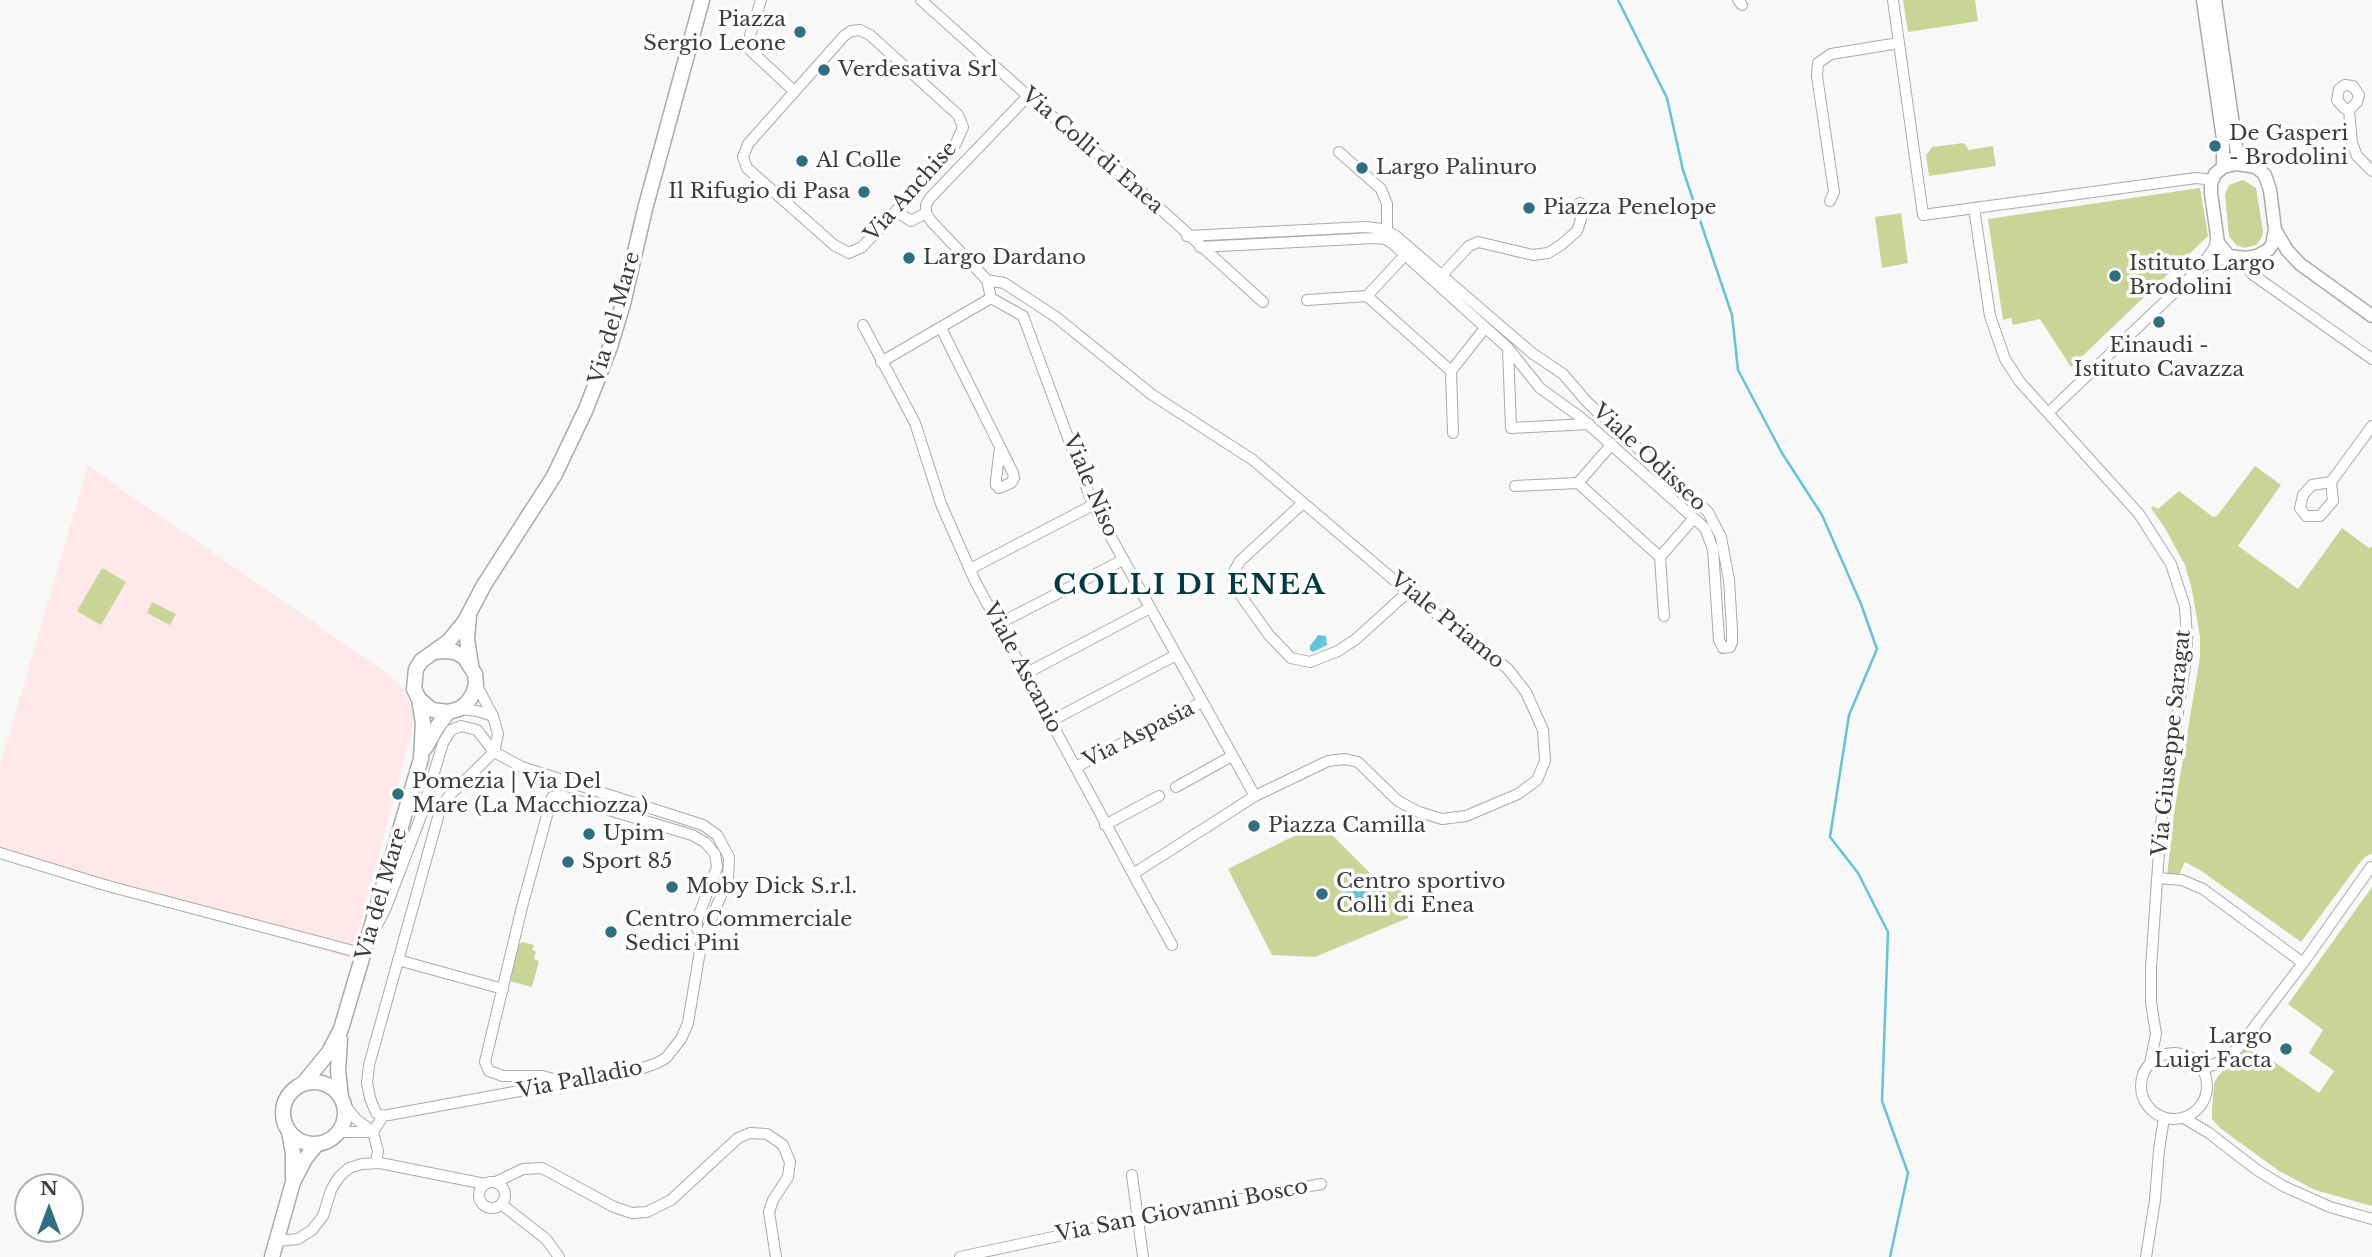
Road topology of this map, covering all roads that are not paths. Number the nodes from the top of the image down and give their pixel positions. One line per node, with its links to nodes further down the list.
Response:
1 (702, 0): 73 (main road, Via del Mare)
2 (761, 0): 8 (street)
3 (921, 0): 9 (street, Via Colli di Enea)
4 (1893, 0): 7 (street)
5 (2203, 0): 13 (street)
6 (2215, 0): 12 (street)
7 (1899, 43): 16 (street); 18 (street)
8 (794, 91): 19 (street, Via Anchise); 19 (street, Via Anchise)
9 (1028, 96): 20 (street); 24 (street, Via Colli di Enea)
10 (2349, 110): 14 (street)
11 (1339, 152): 23 (street)
12 (2246, 165): 13 (street); 22 (street)
13 (2224, 167): 15 (street)
14 (2372, 171)
15 (2211, 184): 18 (street); 25 (street)
16 (1830, 201)
17 (1580, 203): 33 (street)
18 (1974, 208): 54 (street, Via Giuseppe Saragat)
19 (896, 211): 20 (street)
20 (926, 212): 35 (street)
21 (1330, 228): 23 (street); 24 (street); 26 (street)
22 (2275, 230): 29 (street); 31 (street)
23 (1387, 231): 33 (street, Viale Odisseo)
24 (1187, 236): 27 (street, Via Colli di Enea)
25 (2216, 239): 30 (street); 32 (street)
26 (1332, 240): 27 (street, Viale Odisseo); 28 (street, Viale Odisseo)
27 (1200, 247): 39 (street, Via Colli di Enea)
28 (1405, 255): 36 (street); 45 (street, Viale Odisseo)
29 (2260, 255): 30 (street); 31 (street); 34 (street)
30 (2235, 257): 32 (street); 34 (street)
31 (2300, 264): 42 (street)
32 (2200, 268): 54 (street)
33 (1443, 275): 49 (street, Viale Odisseo)
34 (2260, 278): 47 (street)
35 (987, 280): 37 (street); 40 (street, Viale Priamo)
36 (1367, 296): 38 (street); 50 (street)
37 (991, 298): 41 (street); 44 (street)
38 (1307, 300)
39 (1263, 302)
40 (1035, 303): 41 (street); 65 (street, Viale Priamo)
41 (1023, 316): 66 (street, Viale Niso)
42 (2372, 316)
43 (863, 325): 48 (street, Viale Ascanio)
44 (941, 328): 48 (street); 59 (street)
45 (1485, 328): 46 (street, Viale Odisseo); 50 (street)
46 (1508, 348): 51 (street, Viale Odisseo); 55 (street)
47 (2372, 359)
48 (881, 362): 70 (street, Viale Ascanio)
49 (1546, 362): 51 (street); 52 (street, Viale Odisseo)
50 (1451, 371): 57 (street)
51 (1532, 377): 53 (street, Viale Odisseo)
52 (1573, 385): 53 (street); 60 (street, Viale Odisseo)
53 (1558, 403): 55 (street, Viale Odisseo)
54 (2048, 413): 97 (street, Via Giuseppe Saragat)
55 (1589, 424): 58 (street, Viale Odisseo)
56 (2372, 426): 62 (street)
57 (1453, 433)
58 (1612, 444): 61 (street, Viale Odisseo); 63 (street)
59 (1000, 448)
60 (1642, 451): 61 (street); 67 (street, Viale Odisseo)
61 (1632, 462): 67 (street, Viale Odisseo)
62 (2331, 482)
63 (1578, 483): 64 (street); 68 (street)
64 (1515, 486)
65 (1303, 503): 71 (street, Viale Priamo); 71 (street)
66 (1093, 505): 69 (street, Viale Niso); 70 (street)
67 (1694, 517): 68 (street)
68 (1660, 557): 74 (street)
69 (1123, 560): 72 (street, Viale Niso); 75 (street)
70 (970, 569): 75 (street, Viale Ascanio)
71 (1408, 592): 92 (street, Viale Priamo)
72 (1150, 608): 77 (street, Viale Niso); 79 (street)
73 (470, 611): 76 (main road, Via del Mare); 78 (main road, Via del Mare)
74 (1664, 615)
75 (999, 624): 79 (street, Viale Ascanio)
76 (434, 652): 78 (main road); 81 (main road, Via del Mare)
77 (1175, 655): 82 (street, Viale Niso); 85 (street)
78 (471, 665): 80 (main road, Via del Mare)
79 (1026, 674): 85 (street, Viale Ascanio)
80 (476, 684): 83 (main road, Via del Mare); 84 (street)
81 (419, 699): 83 (main road); 88 (main road, Via del Mare)
82 (1202, 702): 87 (street, Viale Niso); 89 (street, Via Aspasia)
83 (454, 711): 84 (street); 88 (main road, Via del Mare)
84 (493, 716): 86 (street)
85 (1051, 721): 89 (street, Viale Ascanio)
86 (494, 752): 98 (street, Via Palladio); 99 (street, Via Palladio); 102 (street)
87 (1232, 756): 90 (street); 92 (street, Viale Niso)
88 (421, 759): 99 (main road, Via del Mare)
89 (1076, 767): 93 (street, Viale Ascanio)
90 (1176, 787)
91 (1159, 796): 93 (street)
92 (1255, 796): 96 (street)
93 (1105, 825): 96 (street, Viale Ascanio)
94 (0, 853): 101 (street)
95 (2371, 867): 103 (street)
96 (1133, 874): 100 (street, Viale Ascanio)
97 (2157, 878): 103 (street); 106 (street, Via Giuseppe Saragat)
98 (704, 936): 104 (street); 110 (street, Via Palladio)
99 (370, 937): 101 (main road, Via del Mare)
100 (1172, 945)
101 (365, 954): 105 (main road, Via del Mare)
102 (398, 960): 104 (street); 114 (street)
103 (2303, 963): 109 (street)
104 (503, 989): 110 (street)
105 (341, 1029): 111 (main road, Via del Mare); 112 (main road, Via del Mare)
106 (2155, 1034): 107 (street); 108 (street, Via Giuseppe Saragat)
107 (2173, 1053): 108 (street); 109 (street)
108 (2150, 1063): 115 (street)
109 (2202, 1070): 113 (street)
110 (566, 1083): 114 (street, Via Palladio)
111 (303, 1084): 112 (main road); 118 (main road)
112 (342, 1101): 117 (street); 119 (main road)
113 (2199, 1107): 116 (street); 121 (street)
114 (380, 1114): 117 (street, Via Palladio); 120 (street)
115 (2164, 1118): 116 (street); 138 (street)
116 (2184, 1118): 121 (street)
117 (356, 1119): 120 (street)
118 (289, 1131): 122 (main road); 125 (main road)
119 (338, 1132): 120 (street); 122 (main road)
120 (373, 1132): 123 (street)
121 (2209, 1133): 131 (street)
122 (317, 1144): 125 (main road)
123 (376, 1162): 128 (street); 132 (street)
124 (1132, 1175): 130 (street)
125 (293, 1182): 132 (main road)
126 (496, 1182): 128 (street); 129 (street); 135 (street)
127 (1321, 1184): 130 (street, Via San Giovanni Bosco)
128 (483, 1186): 129 (street)
129 (501, 1204): 134 (street)
130 (1138, 1219): 136 (street, Via San Giovanni Bosco); 137 (street)
131 (2372, 1219)
132 (277, 1241): 133 (main road)
133 (272, 1257)
134 (559, 1257)
135 (776, 1257)
136 (960, 1257)
137 (1143, 1257)
138 (2146, 1257)

